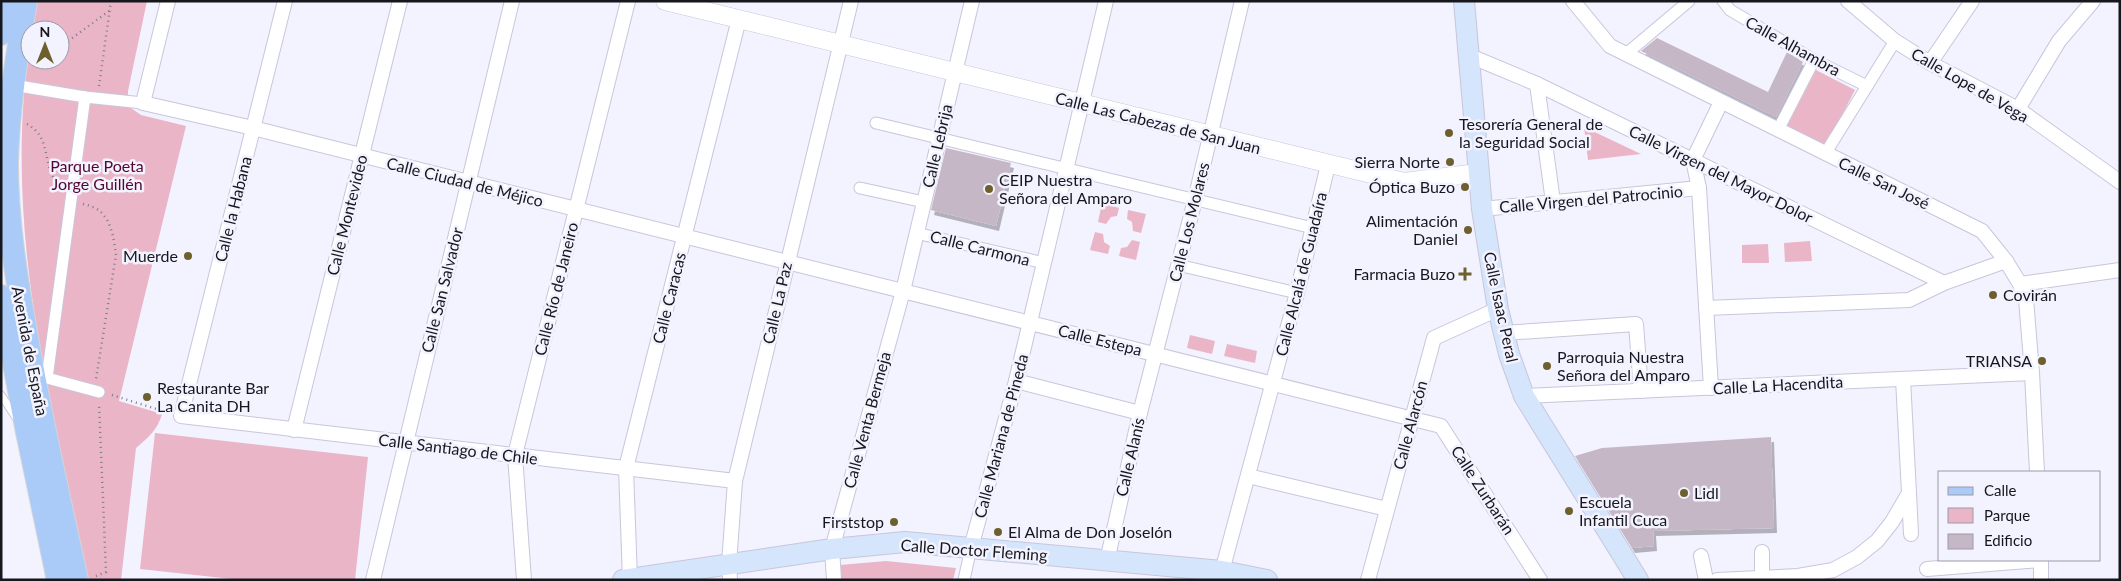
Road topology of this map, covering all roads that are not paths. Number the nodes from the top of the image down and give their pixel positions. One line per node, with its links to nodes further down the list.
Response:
1 (6, 1): 22 (main road)
2 (26, 1): 31 (main road, Avenida de España)
3 (168, 1): 35 (street)
4 (285, 1): 39 (street, Calle la Habana)
5 (400, 1): 44 (street, Calle Montevideo)
6 (512, 1): 49 (street, Calle San Salvador)
7 (628, 1): 56 (street, Calle Río de Janeiro)
8 (665, 1): 20 (street, Calle Las Cabezas de San Juan)
9 (851, 1): 24 (street, Calle La Paz)
10 (972, 1): 29 (street, Calle Lebrija)
11 (1106, 1): 36 (street, Calle Mariana de Pineda)
12 (1242, 1): 41 (street, Calle Los Molares)
13 (1464, 1): 26 (main road, Calle Isaac Peral)
14 (1573, 1): 25 (street, Calle San José)
15 (1689, 1): 25 (street)
16 (1723, 1): 27 (street, Calle Alhambra)
17 (1848, 1): 23 (street, Calle Lope de Vega)
18 (1972, 1): 28 (street)
19 (2093, 1): 37 (street)
20 (685, 4): 21 (street, Calle Las Cabezas de San Juan)
21 (739, 19): 24 (street, Calle Las Cabezas de San Juan); 60 (street, Calle Caracas)
22 (2, 28)
23 (1895, 41): 28 (street, Calle Lope de Vega); 32 (street)
24 (840, 44): 29 (street, Calle Las Cabezas de San Juan); 62 (street, Calle La Paz)
25 (1626, 54): 34 (street, Calle San José)
26 (1470, 56): 30 (street, Calle Virgen del Mayor Dolor); 48 (main road, Calle Isaac Peral)
27 (1814, 60): 32 (street, Calle Alhambra); 40 (street)
28 (1930, 63): 37 (street, Calle Lope de Vega)
29 (954, 73): 36 (street, Calle Las Cabezas de San Juan); 42 (street, Calle Lebrija)
30 (1537, 84): 45 (street, Calle Virgen del Mayor Dolor); 55 (street)
31 (13, 85): 33 (street); 110 (main road, Avenida de España)
32 (1867, 86): 43 (street)
33 (85, 97): 35 (street); 81 (street)
34 (1721, 102): 40 (street, Calle San José); 45 (street)
35 (143, 103): 39 (street, Calle Ciudad de Méjico)
36 (1082, 104): 41 (street, Calle Las Cabezas de San Juan); 47 (street, Calle Mariana de Pineda)
37 (2018, 109): 50 (street, Calle Lope de Vega)
38 (876, 123): 42 (street)
39 (253, 128): 44 (street, Calle Ciudad de Méjico); 86 (street, Calle la Habana)
40 (1778, 130): 43 (street, Calle San José)
41 (1210, 136): 46 (street, Calle Las Cabezas de San Juan); 53 (street, Calle Los Molares)
42 (939, 137): 47 (street); 54 (street, Calle Lebrija)
43 (1826, 154): 61 (street, Calle San José)
44 (362, 156): 49 (street, Calle Ciudad de Méjico); 88 (street, Calle Montevideo)
45 (1693, 160): 52 (street); 66 (street, Calle Virgen del Mayor Dolor)
46 (1328, 165): 48 (street, Calle Las Cabezas de San Juan); 58 (street, Calle Alcalá de Guadaíra)
47 (1066, 169): 53 (street); 63 (street, Calle Mariana de Pineda)
48 (1478, 173): 57 (main road, Calle Isaac Peral)
49 (468, 182): 56 (street, Calle Ciudad de Méjico); 90 (street, Calle San Salvador)
50 (2120, 182)
51 (860, 188): 54 (street)
52 (1699, 188): 55 (street, Calle Virgen del Patrocinio); 71 (street)
53 (1195, 200): 58 (street); 64 (street, Calle Los Molares)
54 (924, 202): 59 (street, Calle Lebrija)
55 (1553, 202): 57 (street, Calle Virgen del Patrocinio)
56 (576, 209): 60 (street, Calle Ciudad de Méjico); 91 (street, Calle Río de Janeiro)
57 (1482, 209): 72 (main road, Calle Isaac Peral)
58 (1313, 228): 69 (street, Calle Alcalá de Guadaíra)
59 (916, 232): 63 (street, Calle Carmona); 68 (street, Calle Lebrija)
60 (684, 236): 62 (street, Calle Ciudad de Méjico); 92 (street, Calle Caracas)
61 (2006, 261): 66 (street); 67 (street, Calle San José)
62 (787, 262): 68 (street, Calle Estepa); 95 (street, Calle La Paz)
63 (1044, 263): 73 (street, Calle Mariana de Pineda)
64 (1178, 265): 69 (street); 75 (street, Calle Los Molares)
65 (2120, 270): 67 (street)
66 (1944, 283): 71 (street)
67 (2020, 284): 76 (street, Calle San José)
68 (903, 291): 73 (street, Calle Estepa); 100 (street, Calle Venta Bermeja)
69 (1297, 293): 79 (street, Calle Alcalá de Guadaíra)
70 (1, 296): 89 (main road, Avenida de España)
71 (1706, 308): 80 (street)
72 (1498, 309): 74 (main road, Calle Isaac Peral); 87 (street, Calle Alarcón)
73 (1030, 323): 75 (street, Calle Estepa); 78 (street, Calle Mariana de Pineda)
74 (1504, 333): 82 (street); 84 (main road, Calle Isaac Peral)
75 (1156, 354): 79 (street, Calle Estepa); 85 (street, Calle Alanís)
76 (2032, 374): 77 (street, Calle La Hacendita); 93 (street, Calle San José)
77 (1903, 380): 80 (street, Calle La Hacendita); 96 (street)
78 (1016, 381): 85 (street); 99 (street, Calle Mariana de Pineda)
79 (1272, 383): 87 (street, Calle Estepa); 94 (street, Calle Alcalá de Guadaíra)
80 (1711, 388): 82 (street, Calle La Hacendita)
81 (97, 391)
82 (1641, 391): 84 (street, Calle La Hacendita)
83 (1, 395): 89 (lane)
84 (1524, 396): 120 (main road, Calle Isaac Peral)
85 (1140, 413): 103 (street, Calle Alanís)
86 (180, 416): 88 (street, Calle Santiago de Chile)
87 (1412, 418): 97 (street, Calle Alarcón); 119 (street, Calle Zurbarán)
88 (294, 430): 90 (street, Calle Santiago de Chile)
89 (27, 432): 112 (main road, Avenida de España)
90 (406, 443): 91 (street, Calle Santiago de Chile); 113 (street, Calle San Salvador)
91 (515, 455): 92 (street, Calle Santiago de Chile); 114 (street, Calle Río de Janeiro)
92 (626, 468): 95 (street, Calle Santiago de Chile); 111 (street, Calle Caracas)
93 (2037, 471)
94 (1248, 476): 97 (street); 107 (street, Calle Alcalá de Guadaíra)
95 (735, 481): 108 (street, Calle La Paz)
96 (1909, 493): 98 (street); 109 (street)
97 (1387, 509): 118 (street, Calle Alarcón)
98 (1911, 534)
99 (971, 548): 100 (main road, Calle Doctor Fleming); 103 (main road, Calle Doctor Fleming); 116 (street)
100 (832, 550): 108 (main road, Calle Doctor Fleming); 115 (street, Calle Venta Bermeja)
101 (1762, 552): 109 (street)
102 (1701, 556): 121 (street)
103 (1107, 560): 107 (main road, Calle Doctor Fleming)
104 (2028, 561): 106 (street)
105 (2041, 561): 123 (street)
106 (1927, 569)
107 (1222, 571): 117 (main road, Calle Doctor Fleming)
108 (729, 572): 111 (main road, Calle Doctor Fleming)
109 (1762, 577): 122 (street)
110 (84, 578)
111 (628, 579)
112 (58, 580)
113 (373, 580)
114 (524, 580)
115 (834, 580)
116 (964, 580)
117 (1267, 580)
118 (1368, 580)
119 (1540, 580)
120 (1638, 580)
121 (1706, 580)
122 (1717, 580)
123 (2042, 580)

